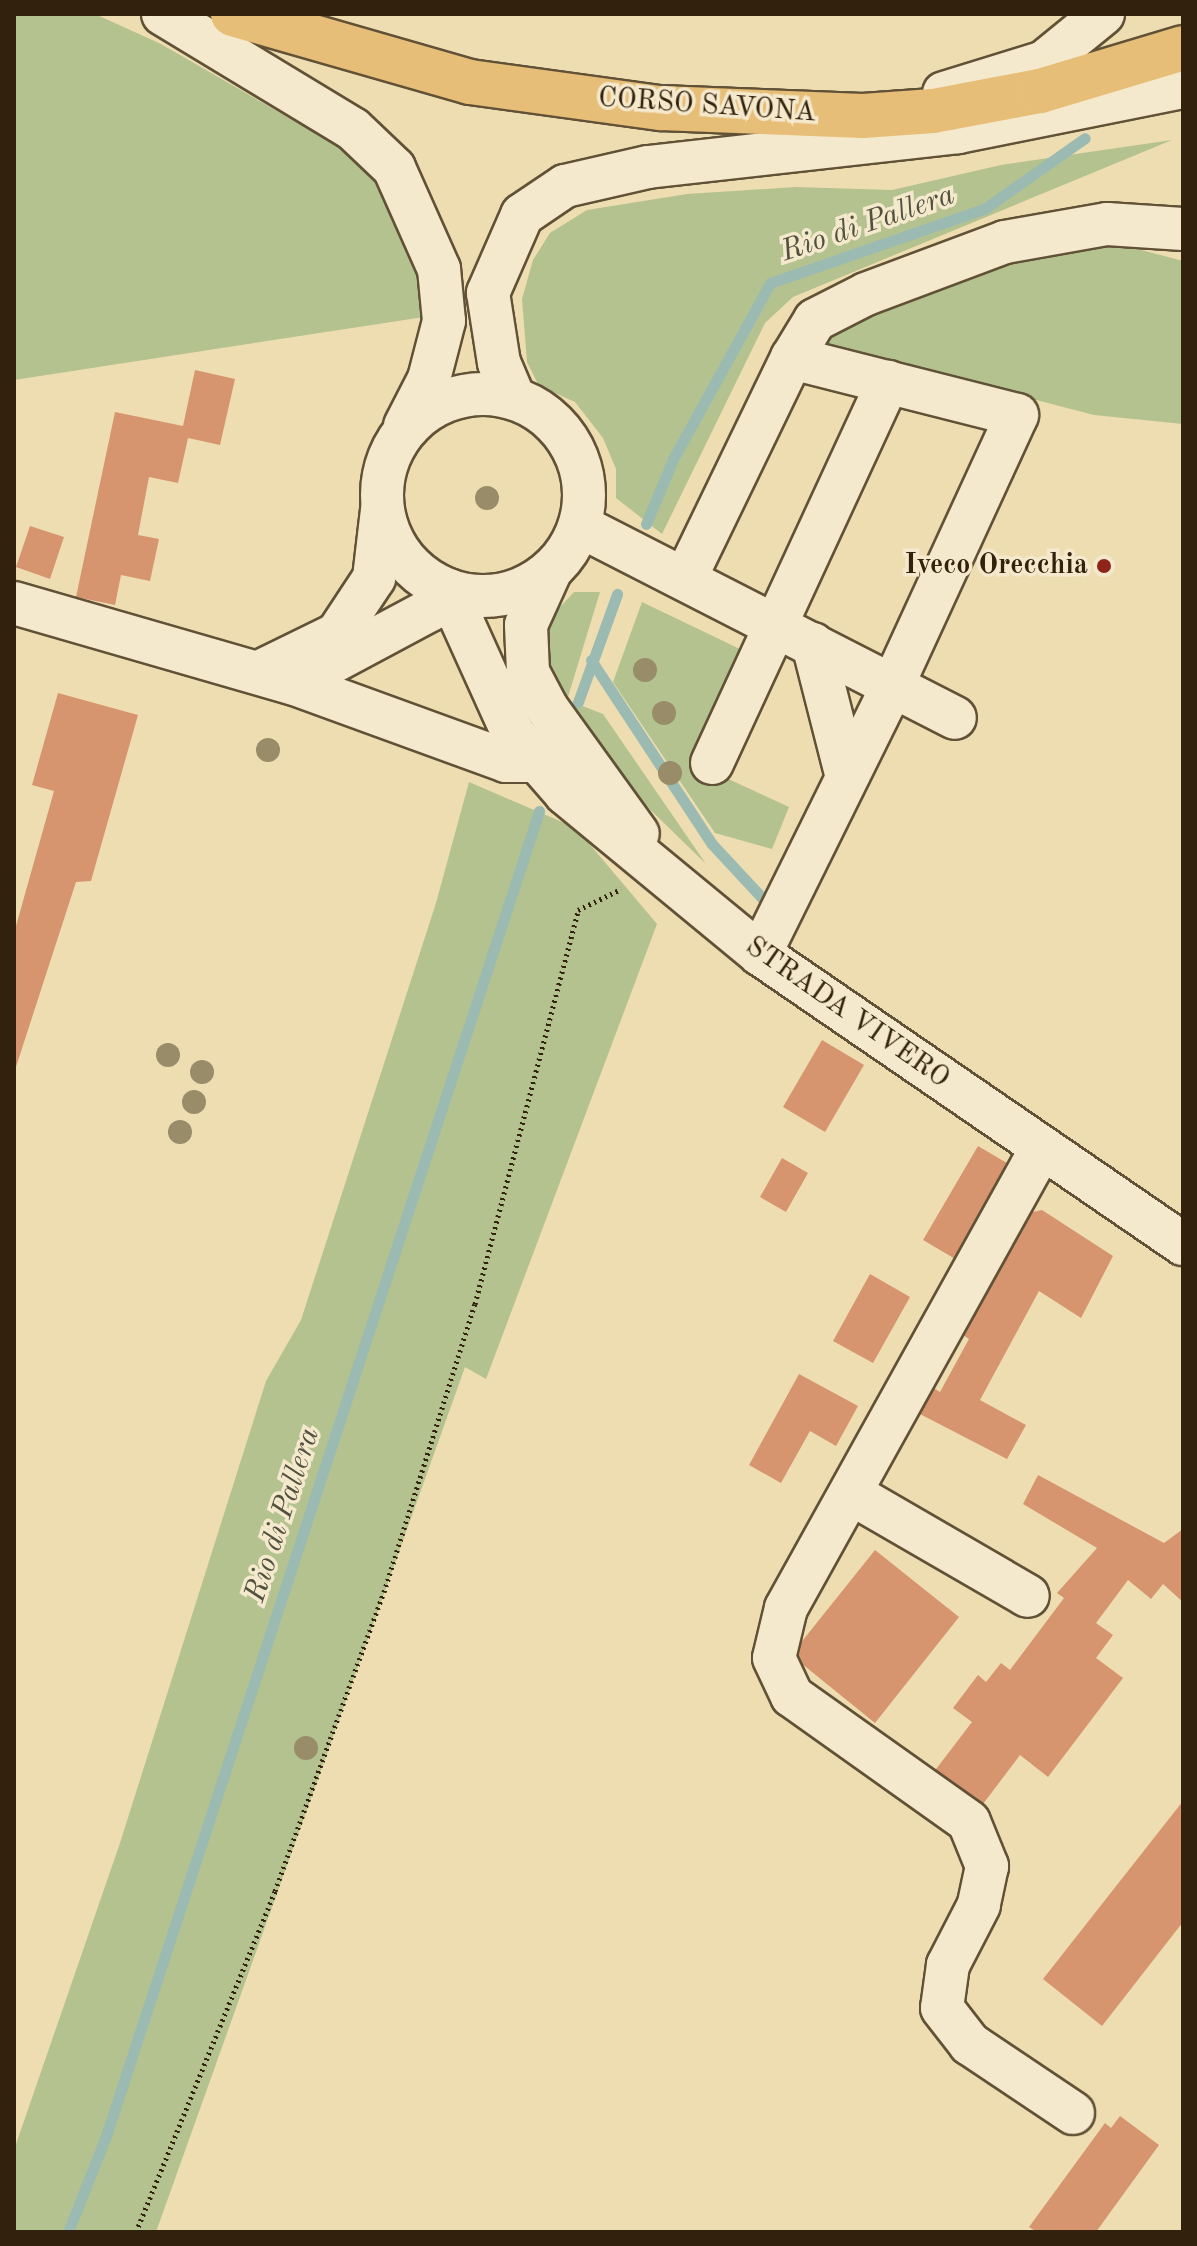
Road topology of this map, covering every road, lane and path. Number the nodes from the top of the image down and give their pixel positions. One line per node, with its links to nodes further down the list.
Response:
1 (163, 14): 11 (street)
2 (233, 14): 6 (main road, CORSO SAVONA)
3 (1103, 14): 6 (street)
4 (1183, 48): 6 (main road, CORSO SAVONA)
5 (1183, 87): 10 (street, CORSO SAVONA)
6 (874, 115)
7 (1183, 229): 8 (street)
8 (792, 358): 9 (street); 15 (street)
9 (888, 382): 18 (street); 21 (street)
10 (514, 398): 11 (street); 13 (street)
11 (393, 447): 12 (street)
12 (382, 505): 16 (street); 20 (street)
13 (580, 526): 14 (street); 15 (street)
14 (550, 572): 16 (street); 26 (street, STRADA VIVERO)
15 (685, 579): 18 (street)
16 (448, 590): 20 (street); 23 (street, STRADA VIVERO)
17 (14, 603): 20 (street)
18 (774, 625): 19 (street); 24 (street)
19 (813, 644): 21 (street); 25 (street)
20 (276, 678): 23 (street)
21 (893, 685): 22 (street); 25 (street)
22 (955, 718)
23 (537, 761): 26 (street, STRADA VIVERO)
24 (712, 763)
25 (847, 777): 27 (street)
26 (661, 868): 27 (street, STRADA VIVERO); 33 (path)
27 (760, 954): 28 (street, STRADA VIVERO)
28 (1041, 1149): 29 (street, STRADA VIVERO); 30 (street)
29 (1183, 1244)
30 (852, 1494): 31 (street); 32 (street)
31 (1028, 1596)
32 (1073, 2113)
33 (136, 2232)

